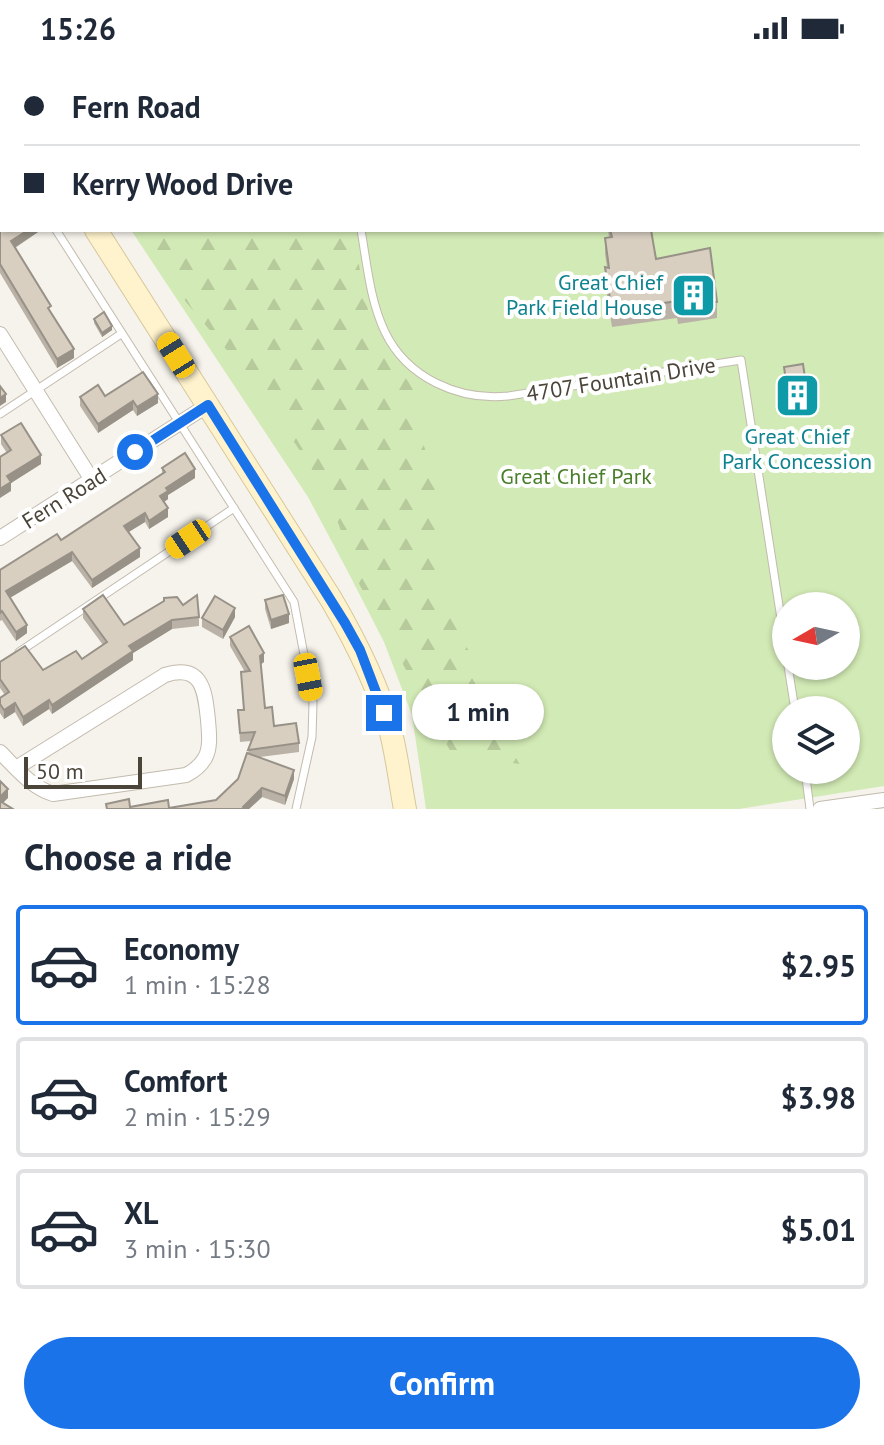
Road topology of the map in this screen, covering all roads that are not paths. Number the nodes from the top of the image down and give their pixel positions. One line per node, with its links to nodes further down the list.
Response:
1 (57, 232): 5 (lane)
2 (97, 232): 7 (street)
3 (361, 232): 13 (lane, 4707 Fountain Drive)
4 (0, 334): 6 (street)
5 (121, 334): 6 (lane); 9 (lane)
6 (35, 390): 8 (lane); 10 (street)
7 (208, 405): 9 (street, Fern Road); 20 (street)
8 (0, 414)
9 (179, 425): 10 (street, Fern Road); 11 (lane)
10 (92, 480): 12 (street, Fern Road)
11 (234, 508): 14 (lane); 19 (lane)
12 (0, 538)
13 (777, 592)
14 (12, 656)
15 (0, 752): 16 (street)
16 (16, 768): 16 (street)
17 (807, 784): 21 (lane)
18 (884, 800): 22 (street)
19 (296, 809)
20 (405, 809)
21 (810, 809)
22 (820, 809)

